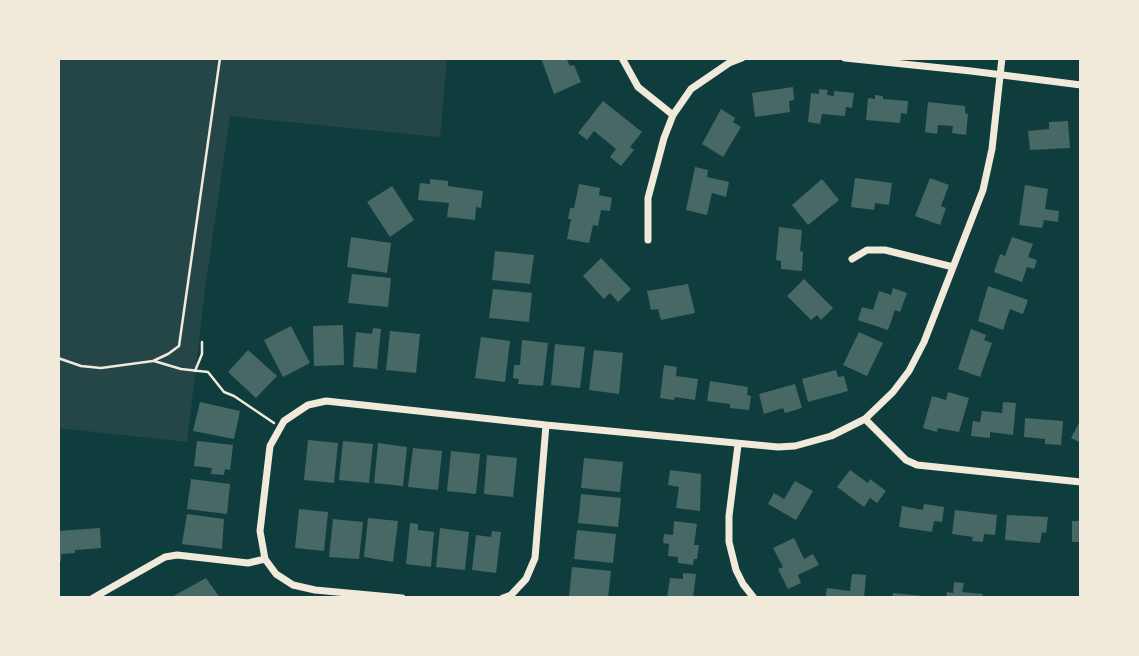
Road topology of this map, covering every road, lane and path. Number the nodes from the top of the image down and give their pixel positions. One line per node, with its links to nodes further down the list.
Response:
1 (220, 58): 14 (path)
2 (622, 58): 8 (street)
3 (742, 58): 8 (street)
4 (845, 58): 6 (street)
5 (1002, 58): 6 (street)
6 (1000, 75): 7 (street); 11 (street)
7 (1081, 85)
8 (673, 115): 9 (street)
9 (648, 240)
10 (852, 259): 11 (street)
11 (953, 267): 16 (street)
12 (202, 341): 15 (path)
13 (58, 358): 14 (path)
14 (153, 361): 15 (path)
15 (195, 371): 18 (path)
16 (865, 419): 19 (street); 20 (street)
17 (546, 425): 18 (street); 19 (street); 24 (street)
18 (280, 426): 21 (street)
19 (737, 445): 25 (street)
20 (1081, 482)
21 (265, 559): 22 (street); 23 (street)
22 (93, 598)
23 (402, 598)
24 (503, 598)
25 (754, 598)

